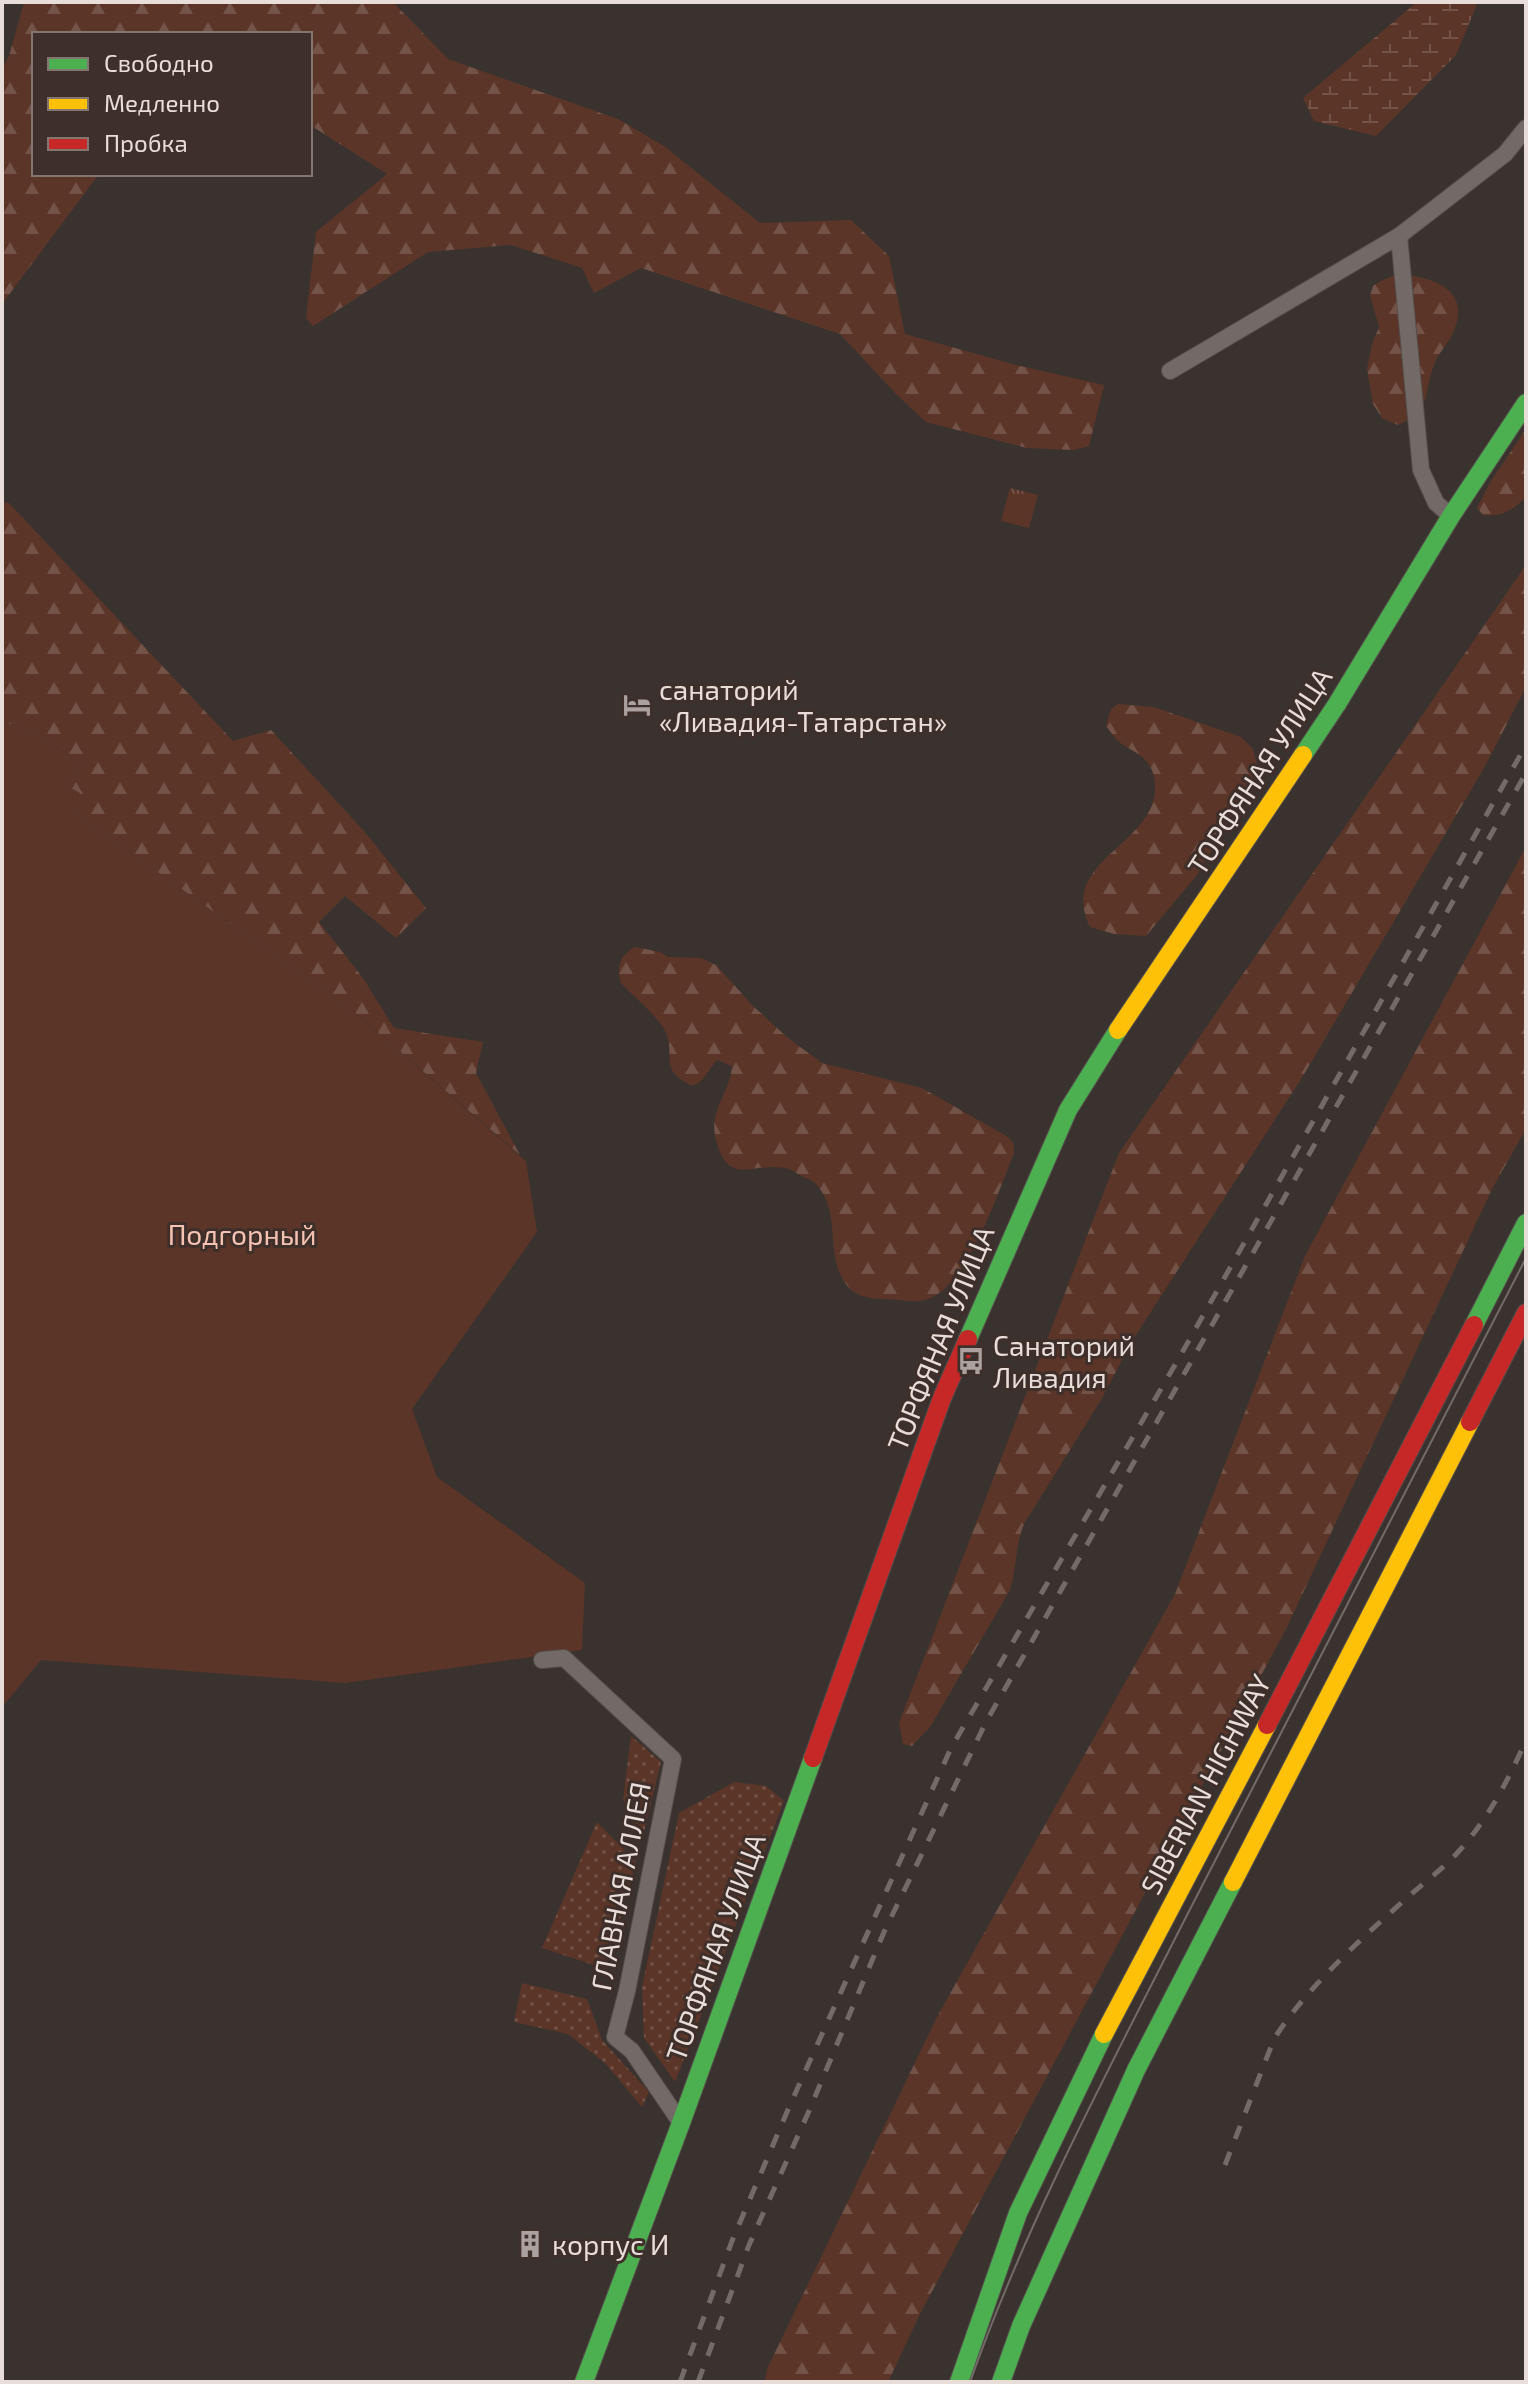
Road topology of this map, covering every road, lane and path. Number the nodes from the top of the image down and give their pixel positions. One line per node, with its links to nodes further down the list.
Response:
1 (1526, 128): 2 (street)
2 (1399, 236): 3 (street); 5 (street)
3 (1170, 371)
4 (1526, 403): 5 (main road, ТОРФЯНАЯ УЛИЦА)
5 (1451, 516): 9 (main road, ТОРФЯНАЯ УЛИЦА)
6 (1526, 1223): 11 (main road, SIBERIAN HIGHWAY)
7 (1526, 1313): 12 (main road)
8 (542, 1660): 9 (street, ГЛАВНАЯ АЛЛЕЯ)
9 (681, 2123): 10 (main road, ТОРФЯНАЯ УЛИЦА)
10 (584, 2382)
11 (959, 2382)
12 (1001, 2382)

